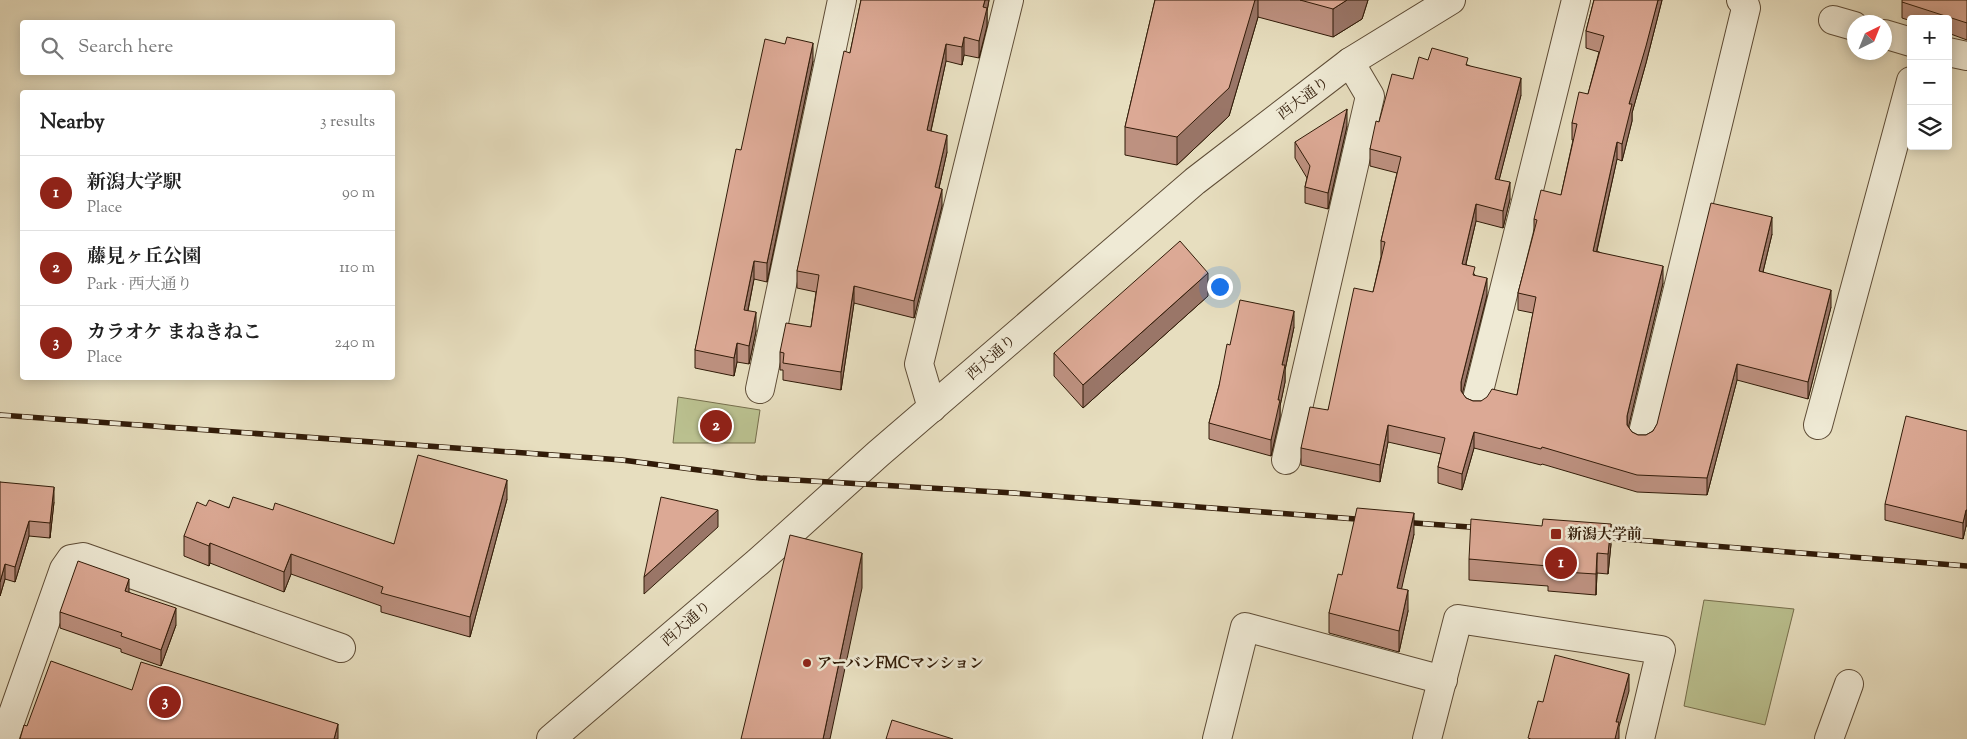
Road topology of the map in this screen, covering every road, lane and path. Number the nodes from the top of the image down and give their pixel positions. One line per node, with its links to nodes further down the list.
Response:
1 (842, 0): 12 (street)
2 (1009, 0): 14 (street)
3 (1451, 0): 10 (street, 西大通り)
4 (1576, 0): 13 (street)
5 (1741, 0): 16 (street)
6 (1892, 36): 7 (street)
7 (1907, 41)
8 (1952, 53): 9 (street)
9 (1967, 56)
10 (1350, 62): 14 (street, 西大通り); 17 (street)
11 (1907, 96): 15 (street)
12 (760, 389)
13 (1476, 403)
14 (932, 408): 22 (street, 西大通り)
15 (1818, 425)
16 (1642, 437)
17 (1286, 460)
18 (341, 648): 21 (street)
19 (1443, 680): 23 (street); 24 (street); 25 (street)
20 (1849, 684): 26 (street)
21 (4, 739)
22 (551, 739)
23 (1217, 739)
24 (1428, 739)
25 (1640, 739)
26 (1829, 739)

